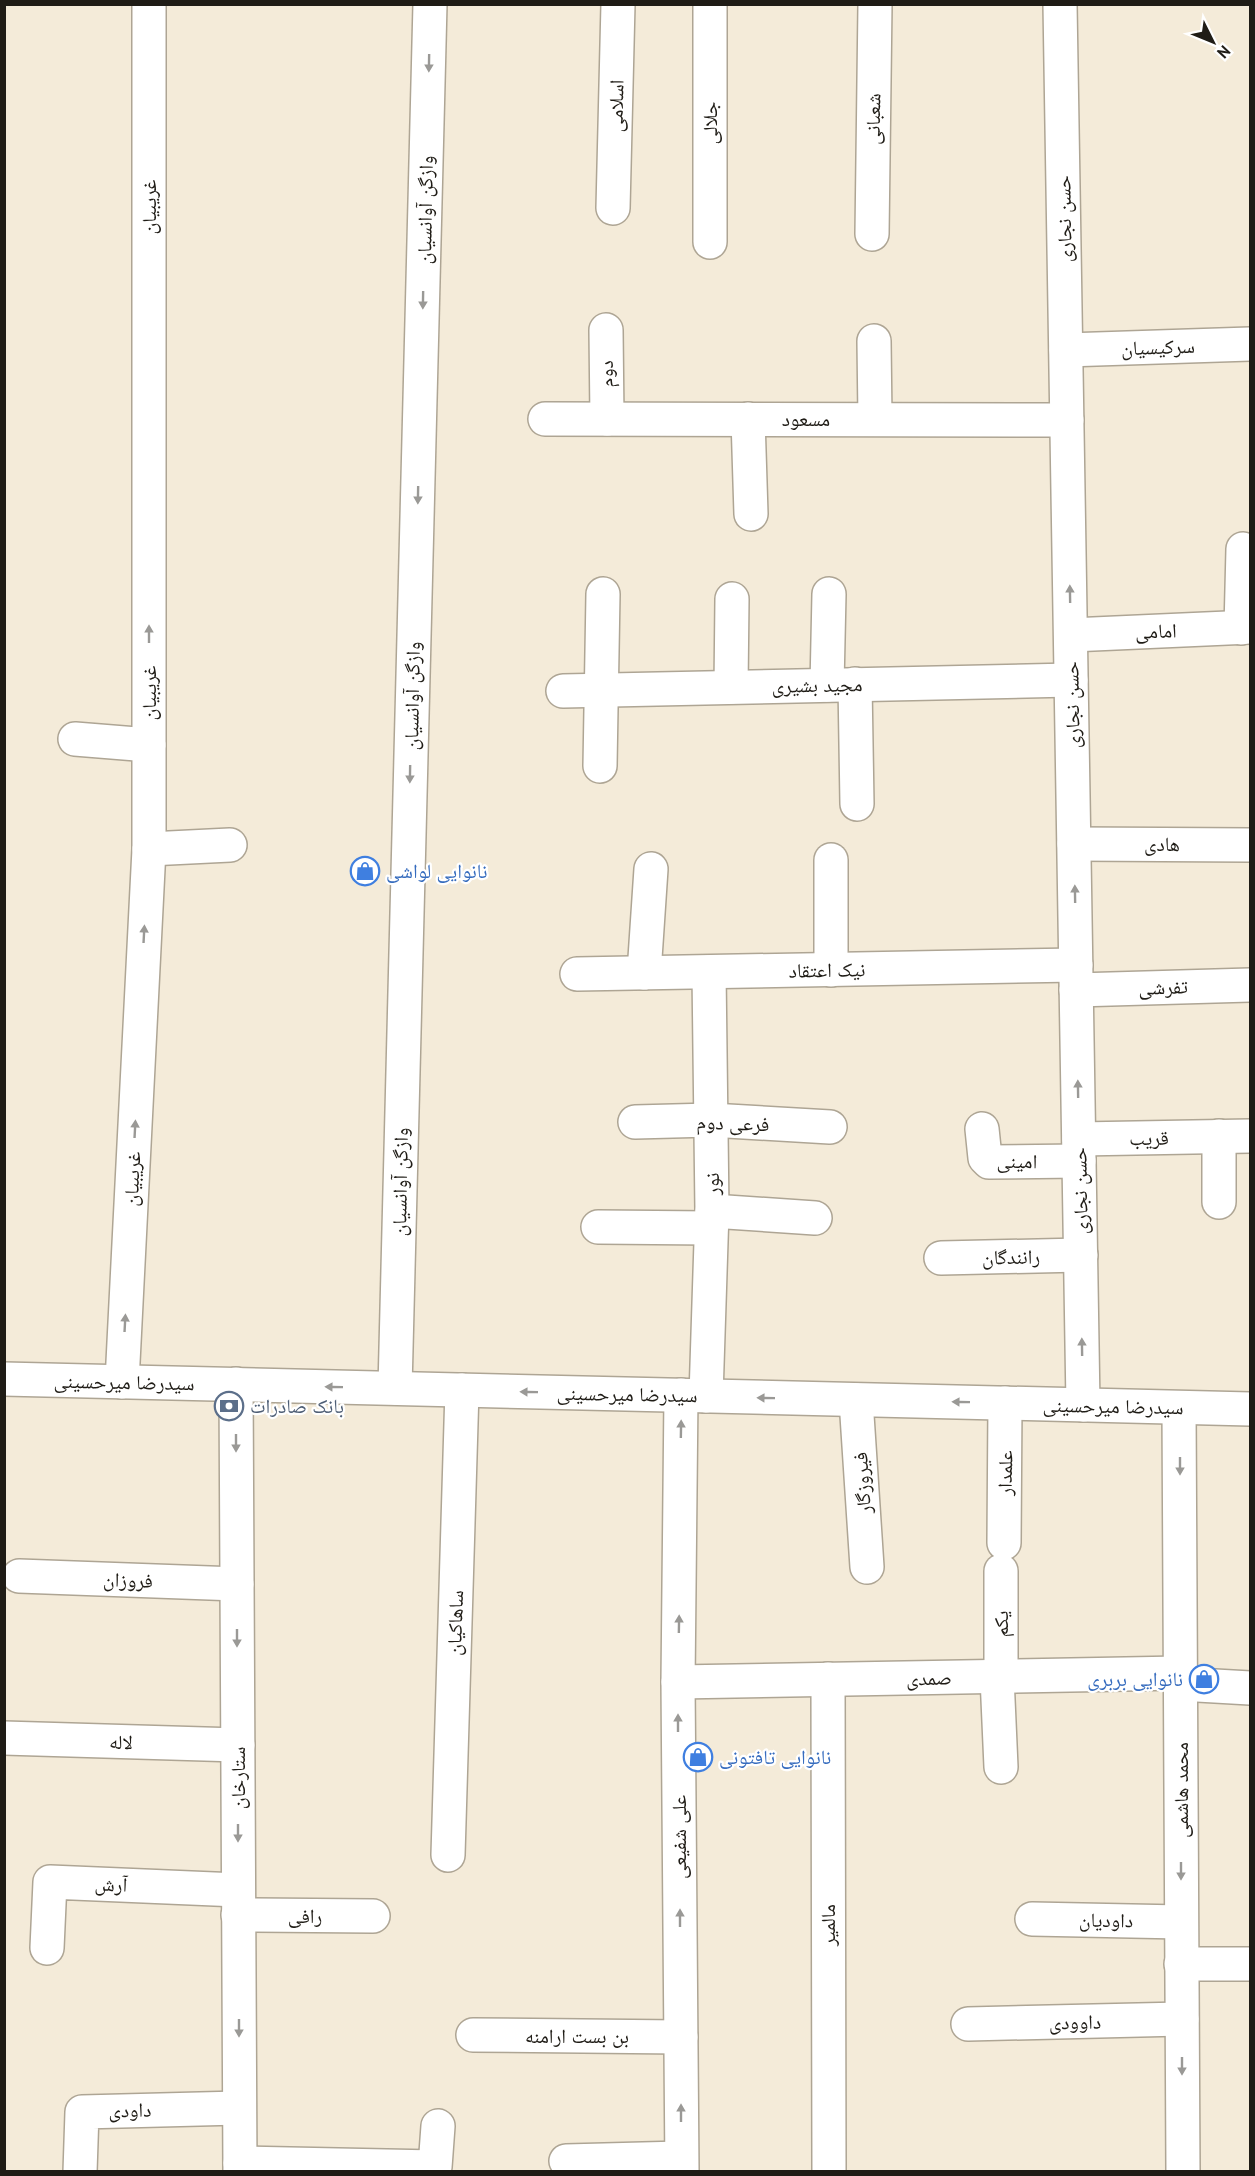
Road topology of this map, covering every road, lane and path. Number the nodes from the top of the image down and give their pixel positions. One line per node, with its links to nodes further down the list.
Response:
1 (149, 4): 32 (street, غریبیان, one-way to 1)
2 (430, 4): 62 (street, وازگن آوانسیان, one-way to 62)
3 (618, 4): 7 (street, اسلامی)
4 (710, 4): 9 (street, جلالی)
5 (875, 4): 8 (street, شعبانی)
6 (1060, 4): 13 (street, حسن نجاری)
7 (613, 208)
8 (872, 234)
9 (710, 242)
10 (606, 330): 15 (street, دوم)
11 (874, 342): 17 (street)
12 (1251, 344): 13 (street, سرکیسیان)
13 (1066, 350): 18 (street, حسن نجاری)
14 (545, 418): 15 (street, مسعود)
15 (607, 419): 16 (street, مسعود)
16 (748, 419): 17 (street, مسعود); 19 (street)
17 (875, 419): 18 (street, مسعود)
18 (1067, 420): 25 (street, حسن نجاری, one-way to 18)
19 (751, 514)
20 (1243, 549): 24 (street, امامی)
21 (603, 594): 29 (street)
22 (829, 594): 27 (street)
23 (732, 599): 28 (street)
24 (1246, 628): 25 (street, امامی)
25 (1071, 635): 26 (street, حسن نجاری)
26 (1071, 680): 27 (street, مجید بشیری); 35 (street, حسن نجاری)
27 (841, 685): 28 (street, مجید بشیری); 34 (street)
28 (732, 687): 29 (street, مجید بشیری)
29 (602, 690): 30 (street, مجید بشیری); 33 (street)
30 (563, 691)
31 (75, 738): 32 (street)
32 (149, 745): 38 (street, غریبیان)
33 (600, 766)
34 (857, 804)
35 (1074, 844): 36 (street, هادی); 45 (street, حسن نجاری, one-way to 35)
36 (1251, 845)
37 (230, 846): 38 (street)
38 (148, 849): 60 (street, غریبیان, one-way to 38)
39 (831, 860): 41 (street)
40 (651, 869): 43 (street)
41 (831, 969): 42 (street, نیک اعتقاد); 45 (street, نیک اعتقاد)
42 (709, 972): 43 (street, نیک اعتقاد); 47 (street, نور)
43 (645, 973): 44 (street, نیک اعتقاد)
44 (577, 974)
45 (1076, 977): 46 (street, تفرشی); 52 (street, حسن نجاری, one-way to 45)
46 (1251, 985)
47 (711, 1120): 48 (street, فرعی دوم); 49 (street, فرعی دوم); 55 (street, نور)
48 (635, 1122)
49 (830, 1127)
50 (982, 1129): 52 (street, امینی)
51 (1235, 1136): 52 (street, قریب); 53 (street, قریب)
52 (1079, 1150): 57 (street, حسن نجاری)
53 (1219, 1202)
54 (815, 1218): 55 (street)
55 (712, 1219): 56 (street); 64 (street, نور)
56 (598, 1227)
57 (1081, 1256): 58 (street, رانندگان); 67 (street, حسن نجاری, one-way to 57)
58 (941, 1258)
59 (4, 1379): 60 (street, سیدرضا میرحسینی)
60 (122, 1382): 61 (street, سیدرضا میرحسینی)
61 (236, 1384): 62 (street, سیدرضا میرحسینی, one-way to 61); 73 (street, ستارخان, one-way to 73)
62 (395, 1388): 63 (street, سیدرضا میرحسینی)
63 (462, 1390): 64 (street, سیدرضا میرحسینی, one-way to 63); 82 (street, ساهاکیان)
64 (694, 1396): 65 (street, سیدرضا میرحسینی, one-way to 64); 77 (street, علی شفیعی, one-way to 64)
65 (856, 1400): 66 (street, سیدرضا میرحسینی, one-way to 65); 71 (street, فیروزگار)
66 (1005, 1403): 67 (street, سیدرضا میرحسینی); 70 (street, علمدار)
67 (1083, 1405): 68 (street, سیدرضا میرحسینی)
68 (1179, 1408): 69 (street, سیدرضا میرحسینی); 75 (street, محمد هاشمی, one-way to 75)
69 (1251, 1409)
70 (1002, 1557): 74 (street, یکم)
71 (867, 1567)
72 (19, 1576): 73 (street, فروزان)
73 (237, 1584): 80 (street, ستارخان, one-way to 80)
74 (999, 1677): 75 (street, صمدی); 76 (street, صمدی); 81 (street, یکم)
75 (1180, 1678): 78 (street, صمدی); 86 (street, محمد هاشمی, one-way to 86)
76 (828, 1680): 77 (street, صمدی); 100 (street, مالمیر)
77 (678, 1682): 93 (street, علی شفیعی, one-way to 77)
78 (1251, 1688)
79 (4, 1738): 80 (street, لاله)
80 (238, 1745): 83 (street, ستارخان, one-way to 83)
81 (1001, 1767)
82 (448, 1856)
83 (238, 1903): 84 (street, رافی); 87 (street, آرش); 94 (street, ستارخان, one-way to 94)
84 (373, 1916)
85 (1032, 1919): 86 (street, داودیان)
86 (1181, 1922): 88 (street, محمد هاشمی)
87 (47, 1948)
88 (1181, 1964): 89 (street); 90 (street, محمد هاشمی)
89 (1251, 1964)
90 (1182, 2019): 91 (street, داوودی); 101 (street, محمد هاشمی, one-way to 101)
91 (968, 2024)
92 (472, 2035): 93 (street, بن بست ارامنه)
93 (681, 2037): 97 (street, علی شفیعی, one-way to 93)
94 (239, 2108): 98 (street, ستارخان); 99 (street, داودی)
95 (438, 2126): 98 (street)
96 (566, 2161): 97 (street)
97 (682, 2165)
98 (240, 2167)
99 (80, 2172)
100 (829, 2172)
101 (1183, 2172)

